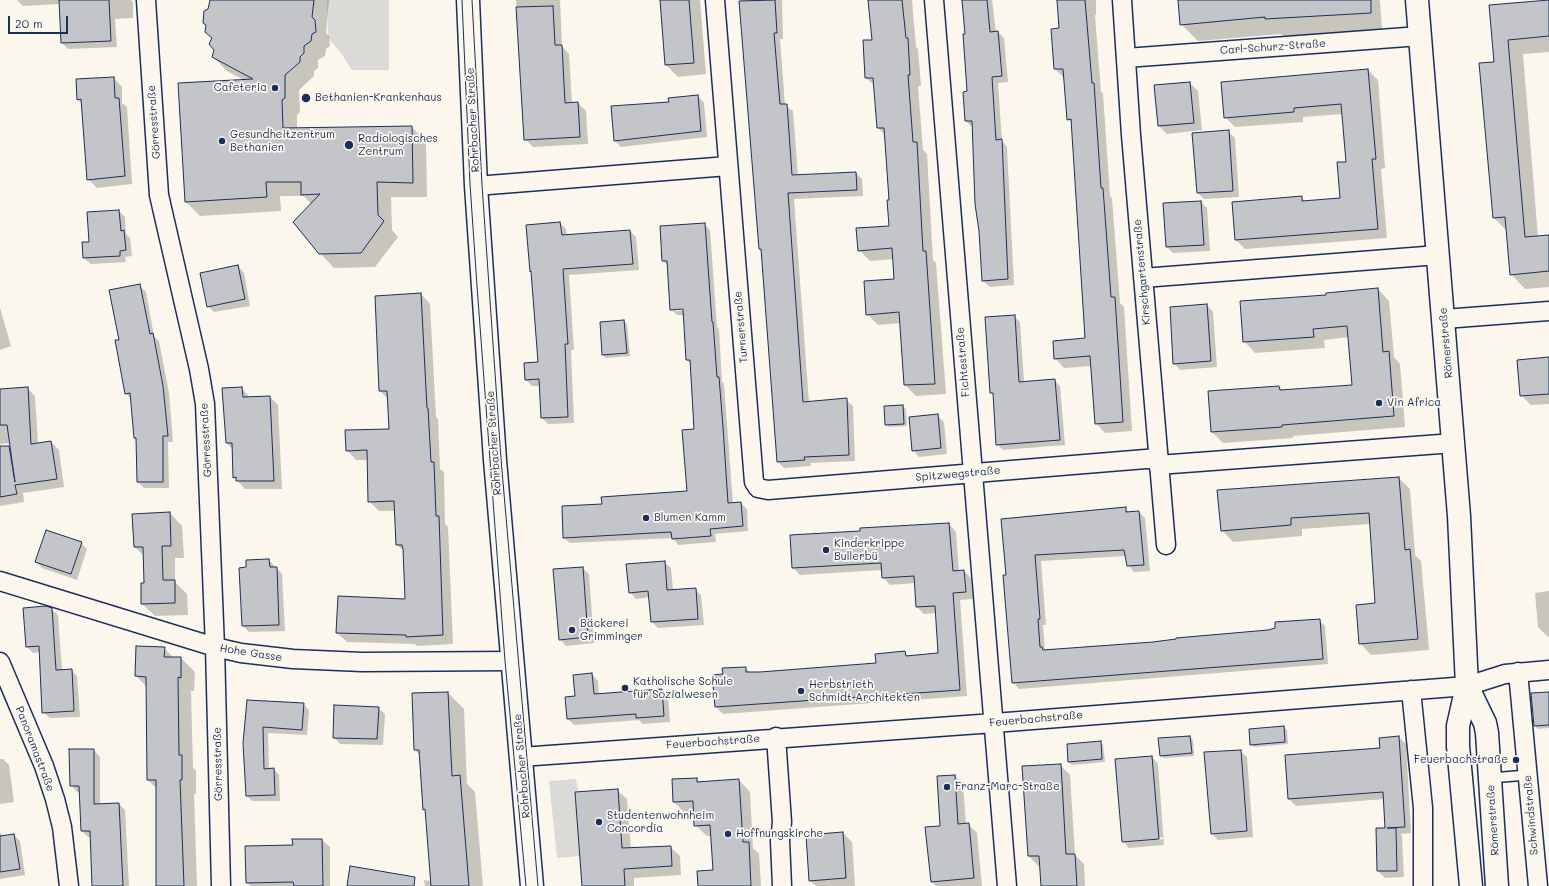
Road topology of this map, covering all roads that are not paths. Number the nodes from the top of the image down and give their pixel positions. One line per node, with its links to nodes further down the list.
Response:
1 (146, 0): 21 (street, Görresstraße)
2 (468, 0): 10 (main road, Rohrbacher Straße)
3 (715, 0): 9 (street, Turnerstraße)
4 (934, 0): 17 (street, Fichtestraße)
5 (1122, 0): 8 (street, Kirschgartenstraße)
6 (1417, 0): 7 (main road, Römerstraße)
7 (1420, 36): 8 (street, Carl-Schurz-Straße); 11 (main road, Römerstraße)
8 (1126, 58): 12 (street, Kirschgartenstraße)
9 (728, 166): 10 (street); 18 (street, Turnerstraße)
10 (476, 186): 22 (main road, Rohrbacher Straße)
11 (1438, 255): 12 (street); 14 (main road, Römerstraße)
12 (1142, 278): 16 (street, Kirschgartenstraße)
13 (1549, 311): 14 (street)
14 (1444, 319): 15 (main road, Römerstraße)
15 (1454, 443): 16 (street, Spitzwegstraße); 26 (main road, Römerstraße)
16 (1158, 462): 17 (street, Spitzwegstraße); 19 (street, Kirschgartenstraße)
17 (971, 472): 18 (street, Spitzwegstraße); 28 (street, Fichtestraße)
18 (758, 488)
19 (1166, 545)
20 (0, 580): 21 (street, Hohe Gasse)
21 (215, 647): 22 (street, Hohe Gasse); 34 (street, Görresstraße)
22 (512, 661): 30 (main road, Rohrbacher Straße)
23 (0, 662): 33 (street, Panoramastraße)
24 (1549, 670): 25 (street, Feuerbachstraße)
25 (1518, 672): 26 (street, Feuerbachstraße); 31 (street, Schwindstraße)
26 (1467, 686): 27 (street, Feuerbachstraße); 32 (main road, Römerstraße); 39 (main road, Römerstraße)
27 (1411, 690): 28 (street, Feuerbachstraße); 38 (street)
28 (994, 723): 29 (street, Feuerbachstraße); 37 (street)
29 (776, 738): 30 (street, Feuerbachstraße); 36 (street)
30 (521, 757): 35 (main road, Rohrbacher Straße)
31 (1528, 775): 32 (lane); 41 (street, Schwindstraße)
32 (1490, 778): 40 (main road, Römerstraße)
33 (69, 886)
34 (221, 886)
35 (532, 886)
36 (782, 886)
37 (1007, 886)
38 (1423, 886)
39 (1471, 886)
40 (1497, 886)
41 (1538, 886)

